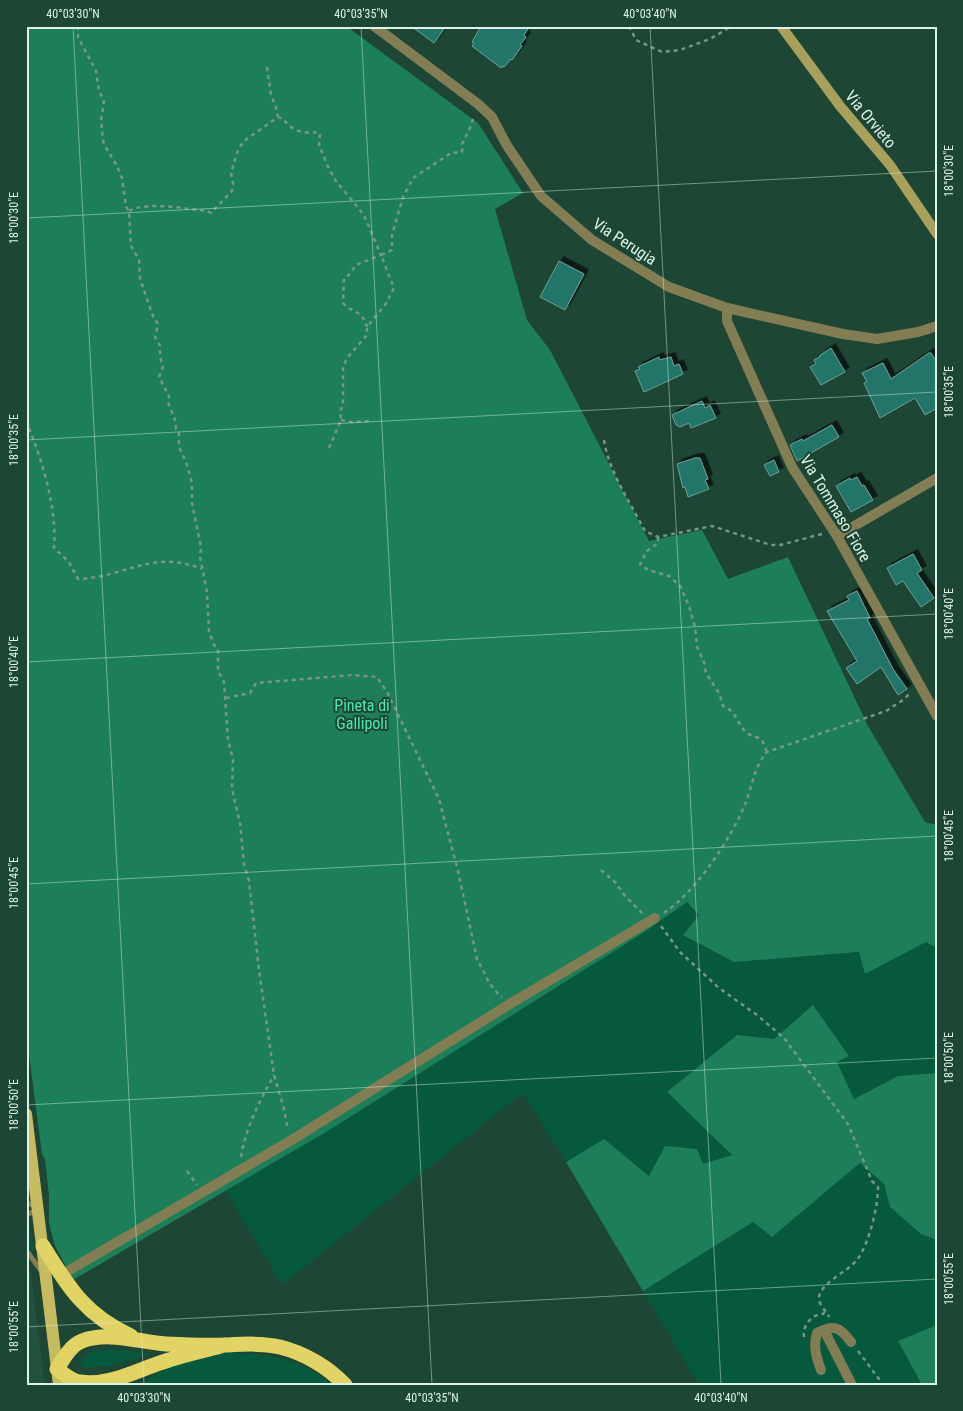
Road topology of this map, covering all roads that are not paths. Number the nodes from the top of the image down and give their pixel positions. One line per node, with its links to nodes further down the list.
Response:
1 (374, 26): 4 (street, Via Perugia)
2 (781, 26): 3 (street, Via Orvieto)
3 (937, 234)
4 (727, 308): 5 (street, Via Perugia); 7 (street, Via Tommaso Fiore)
5 (937, 326)
6 (937, 478): 7 (street)
7 (835, 533): 8 (street, Via Tommaso Fiore)
8 (937, 716)
9 (652, 920): 16 (street)
10 (26, 1114): 11 (main road)
11 (28, 1147): 12 (main road)
12 (32, 1205): 13 (lane); 14 (main road)
13 (26, 1214)
14 (43, 1246): 16 (highway)
15 (26, 1250): 16 (lane)
16 (54, 1276): 18 (highway); 22 (main road)
17 (829, 1329): 19 (street); 23 (street); 27 (street)
18 (139, 1340): 20 (highway); 22 (highway)
19 (851, 1342)
20 (225, 1345): 21 (highway); 26 (highway)
21 (169, 1360): 22 (highway); 25 (highway)
22 (57, 1369): 24 (main road)
23 (820, 1370)
24 (59, 1385)
25 (128, 1385)
26 (345, 1385)
27 (852, 1385)

